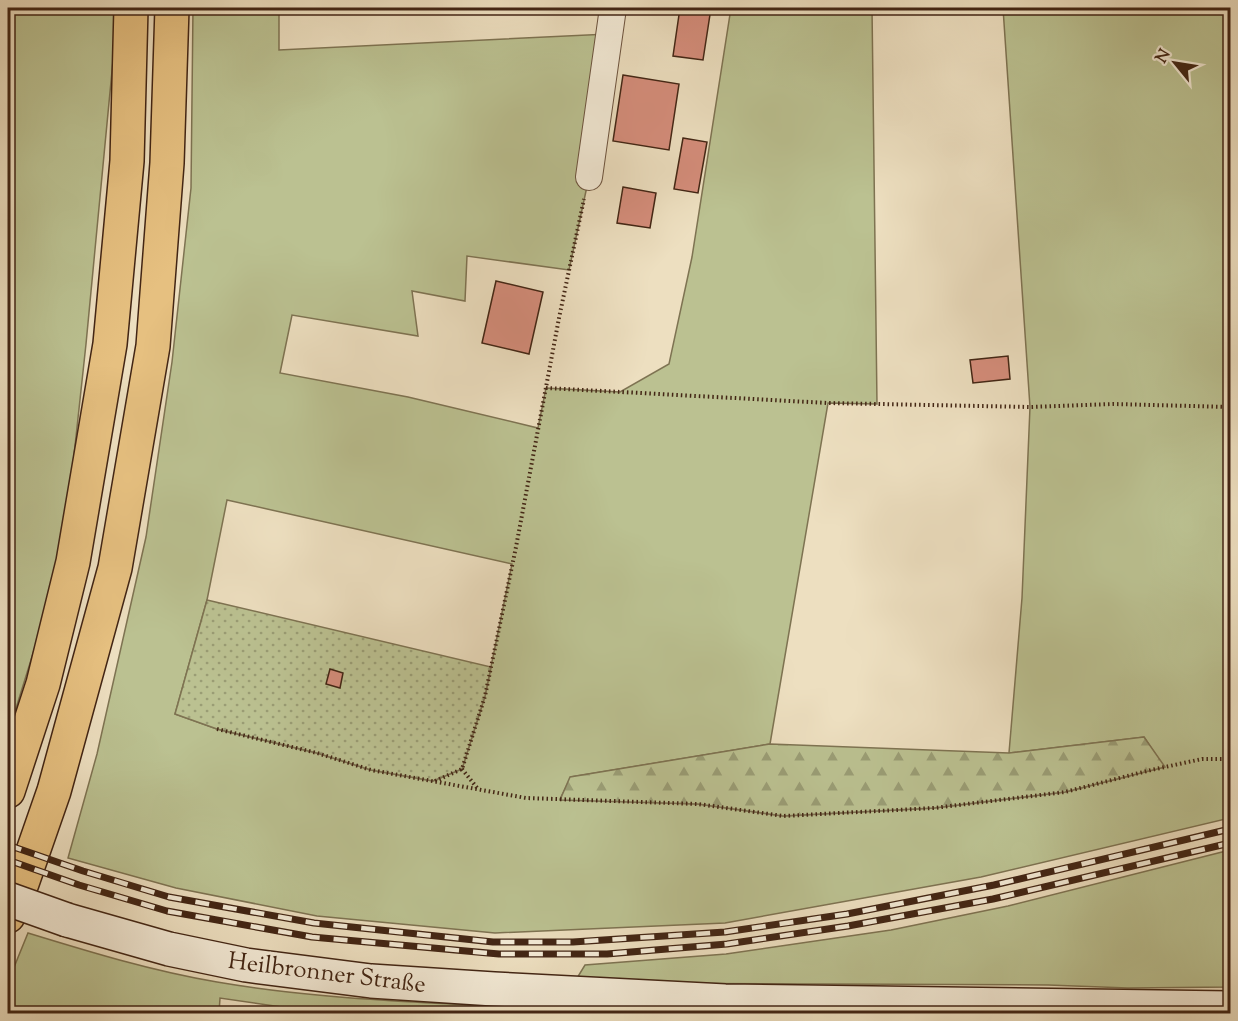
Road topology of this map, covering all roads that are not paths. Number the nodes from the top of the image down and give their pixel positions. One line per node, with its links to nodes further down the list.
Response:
1 (131, 8): 5 (highway)
2 (172, 8): 7 (highway)
3 (613, 8): 4 (street)
4 (589, 177)
5 (8, 791)
6 (8, 899): 8 (street, Heilbronner Straße, bridge)
7 (8, 916)
8 (1230, 1008)

